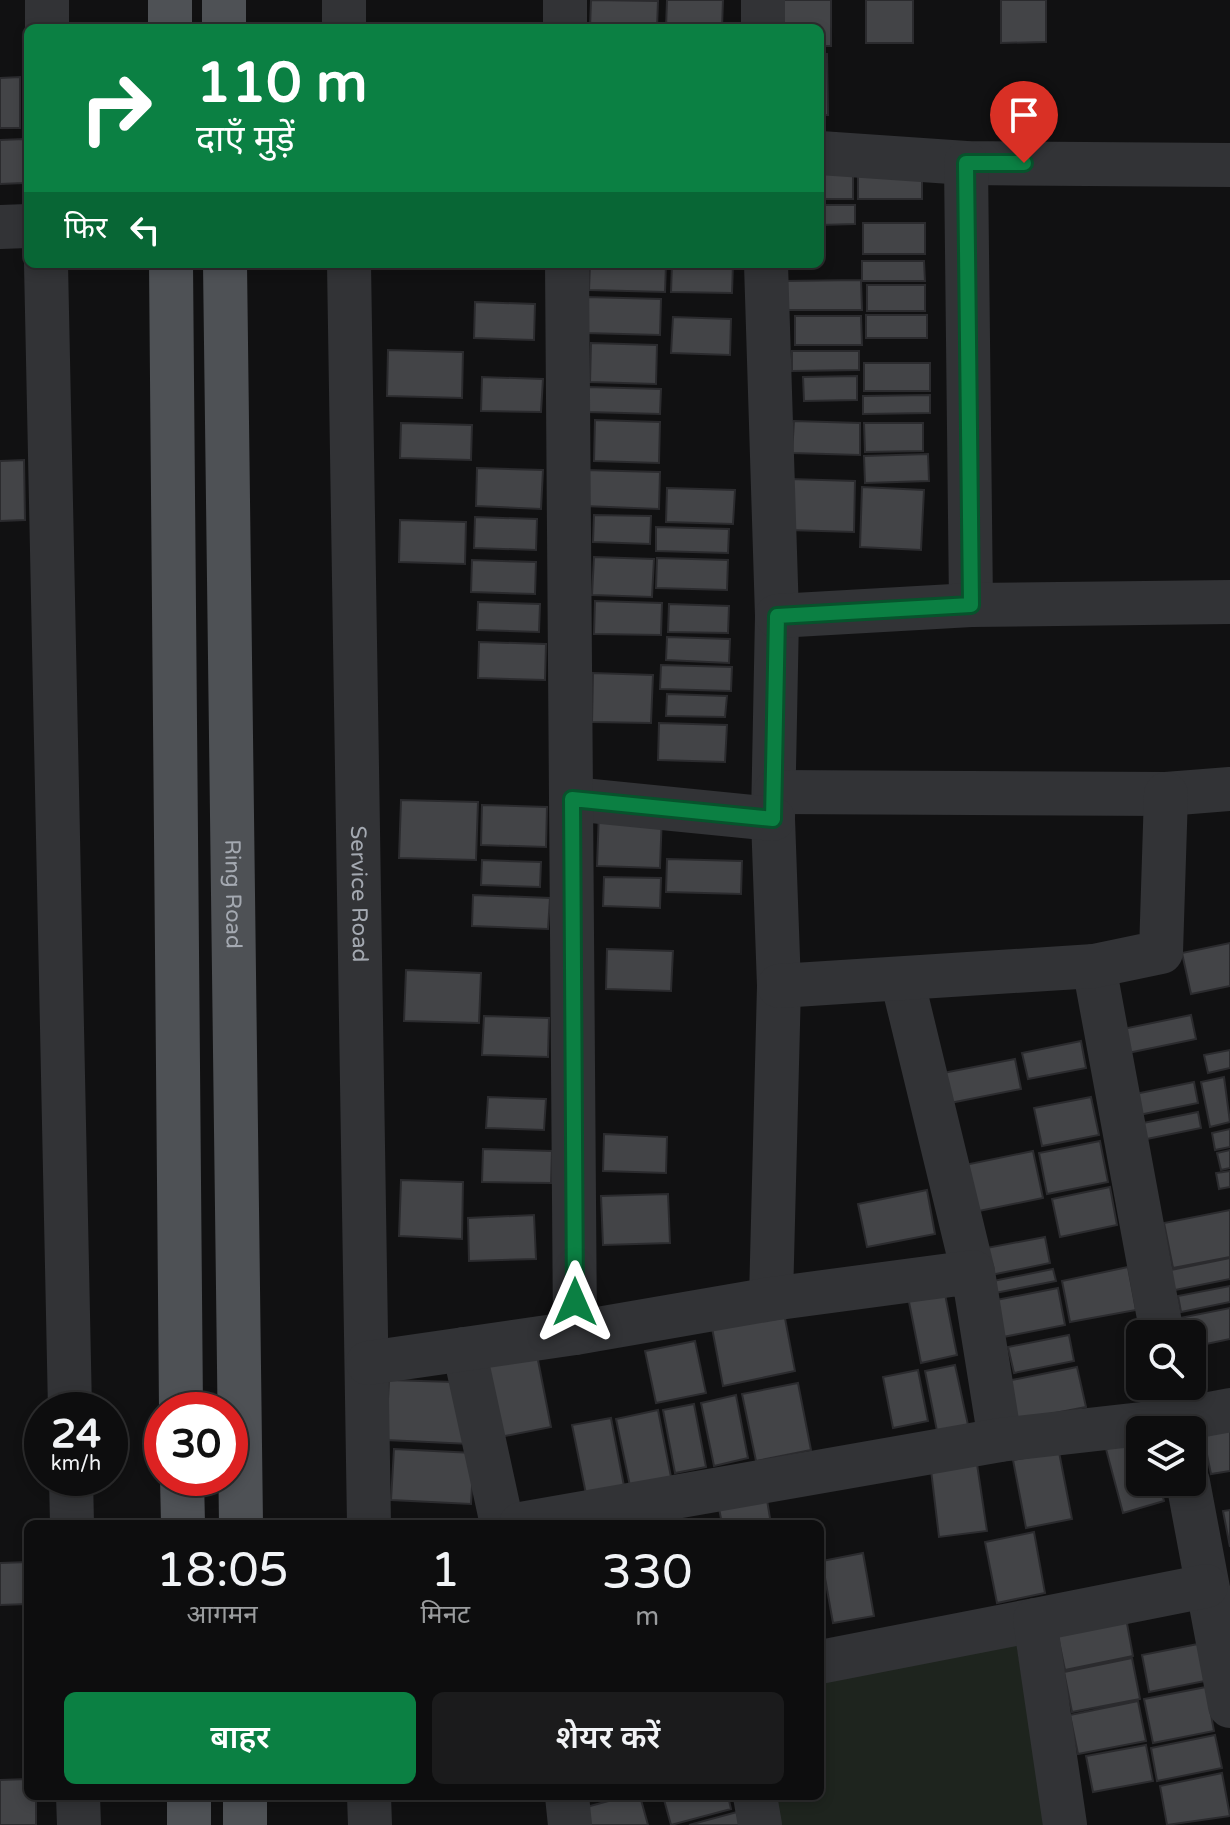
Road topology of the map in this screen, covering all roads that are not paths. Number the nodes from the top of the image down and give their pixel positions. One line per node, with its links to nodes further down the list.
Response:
1 (47, 0): 7 (street)
2 (170, 0): 8 (main road)
3 (224, 0): 9 (main road)
4 (344, 0): 10 (street)
5 (565, 0): 11 (street)
6 (763, 0): 12 (street)
7 (47, 24)
8 (170, 24)
9 (224, 24)
10 (344, 24)
11 (565, 24)
12 (763, 24)
13 (824, 153): 14 (street)
14 (966, 163): 15 (street); 25 (street)
15 (1230, 165)
16 (24, 226): 17 (street)
17 (0, 227)
18 (46, 268): 40 (street)
19 (171, 268): 41 (main road)
20 (225, 268): 51 (main road, Ring Road)
21 (349, 268): 39 (street, Service Road)
22 (567, 268): 29 (street)
23 (766, 268): 26 (street)
24 (1230, 602): 25 (street)
25 (971, 605): 26 (street)
26 (777, 616): 30 (street)
27 (1230, 789): 28 (street)
28 (1166, 794): 30 (street); 31 (street)
29 (572, 799): 30 (street); 37 (street)
30 (774, 805): 33 (street)
31 (1094, 966): 32 (street); 36 (street)
32 (902, 979): 33 (street); 34 (street)
33 (779, 986): 35 (street)
34 (973, 1272): 35 (street); 44 (street)
35 (771, 1299): 37 (street)
36 (1159, 1320)
37 (575, 1333): 38 (street)
38 (464, 1349): 39 (street); 53 (street)
39 (368, 1363): 52 (street, Service Road)
40 (70, 1392)
41 (181, 1392)
42 (1230, 1410): 43 (street)
43 (1176, 1412): 44 (street)
44 (1000, 1440): 48 (street)
45 (71, 1496): 49 (street)
46 (182, 1496): 50 (main road)
47 (1190, 1496): 55 (street)
48 (706, 1508): 54 (street)
49 (72, 1520)
50 (183, 1520)
51 (241, 1520)
52 (369, 1520)
53 (501, 1520)
54 (567, 1520)
55 (1206, 1586): 56 (street); 58 (street)
56 (1035, 1620): 57 (street); 71 (street)
57 (824, 1661)
58 (1230, 1706)
59 (78, 1800): 65 (street)
60 (189, 1800): 66 (main road)
61 (245, 1800): 67 (main road)
62 (369, 1800): 68 (street)
63 (567, 1800): 69 (street)
64 (756, 1800): 70 (street)
65 (79, 1825)
66 (189, 1825)
67 (245, 1825)
68 (370, 1825)
69 (570, 1825)
70 (760, 1825)
71 (1065, 1825)

